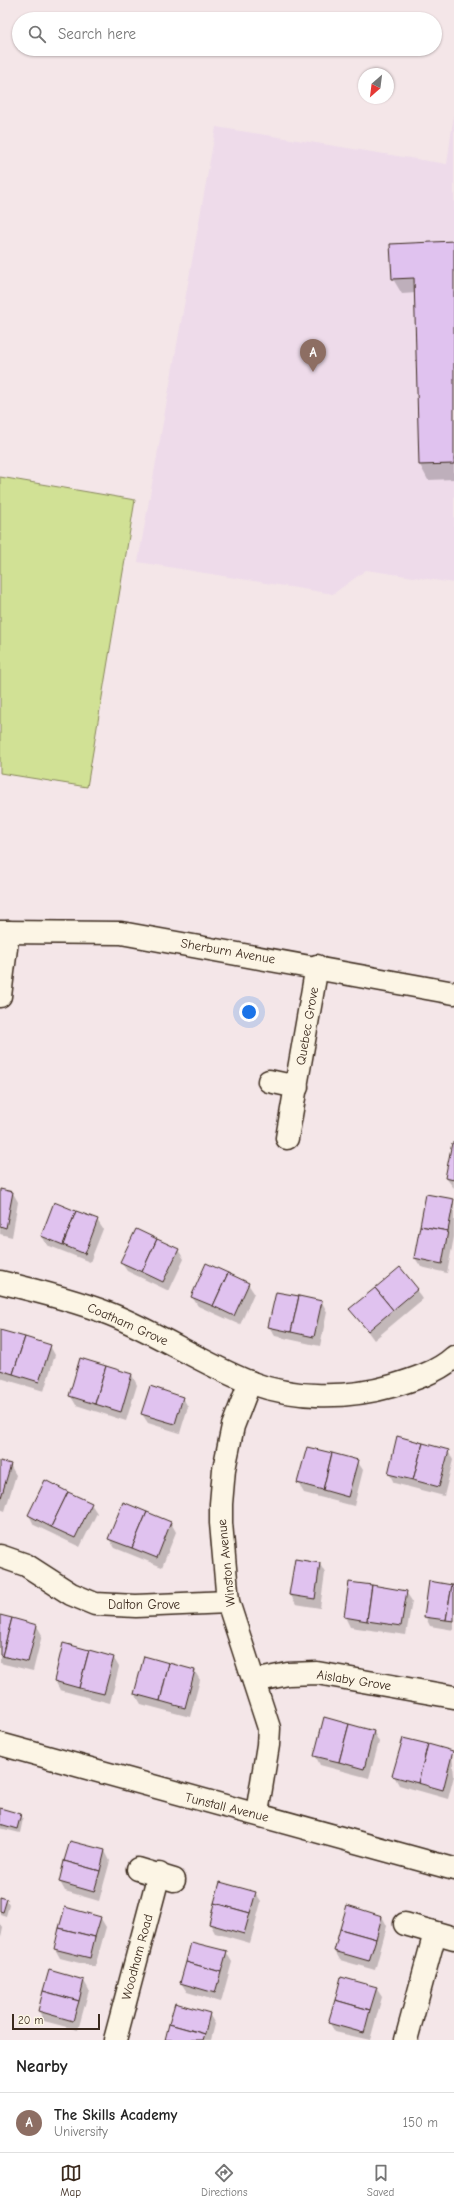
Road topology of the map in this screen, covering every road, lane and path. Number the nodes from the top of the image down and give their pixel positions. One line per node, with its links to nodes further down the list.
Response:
1 (4, 932): 2 (street, Sherburn Avenue); 4 (street)
2 (317, 966): 3 (street, Sherburn Avenue); 6 (street, Quebec Grove)
3 (454, 992)
4 (0, 996)
5 (269, 1081): 6 (street)
6 (297, 1086): 7 (street, Quebec Grove)
7 (287, 1138)
8 (0, 1282): 10 (street, Coatham Grove)
9 (452, 1363): 10 (street, Coatham Grove)
10 (250, 1382): 12 (street, Winston Avenue)
11 (0, 1556): 12 (street, Dalton Grove)
12 (228, 1602): 13 (street, Winston Avenue)
13 (254, 1680): 14 (street, Aislaby Grove); 16 (street, Winston Avenue)
14 (454, 1697)
15 (0, 1744): 16 (street, Tunstall Avenue)
16 (257, 1813): 18 (street, Tunstall Avenue)
17 (138, 1869): 21 (street, Woodham Road)
18 (454, 1869)
19 (405, 1924): 20 (street)
20 (445, 1935): 22 (street)
21 (116, 2040)
22 (406, 2040)

